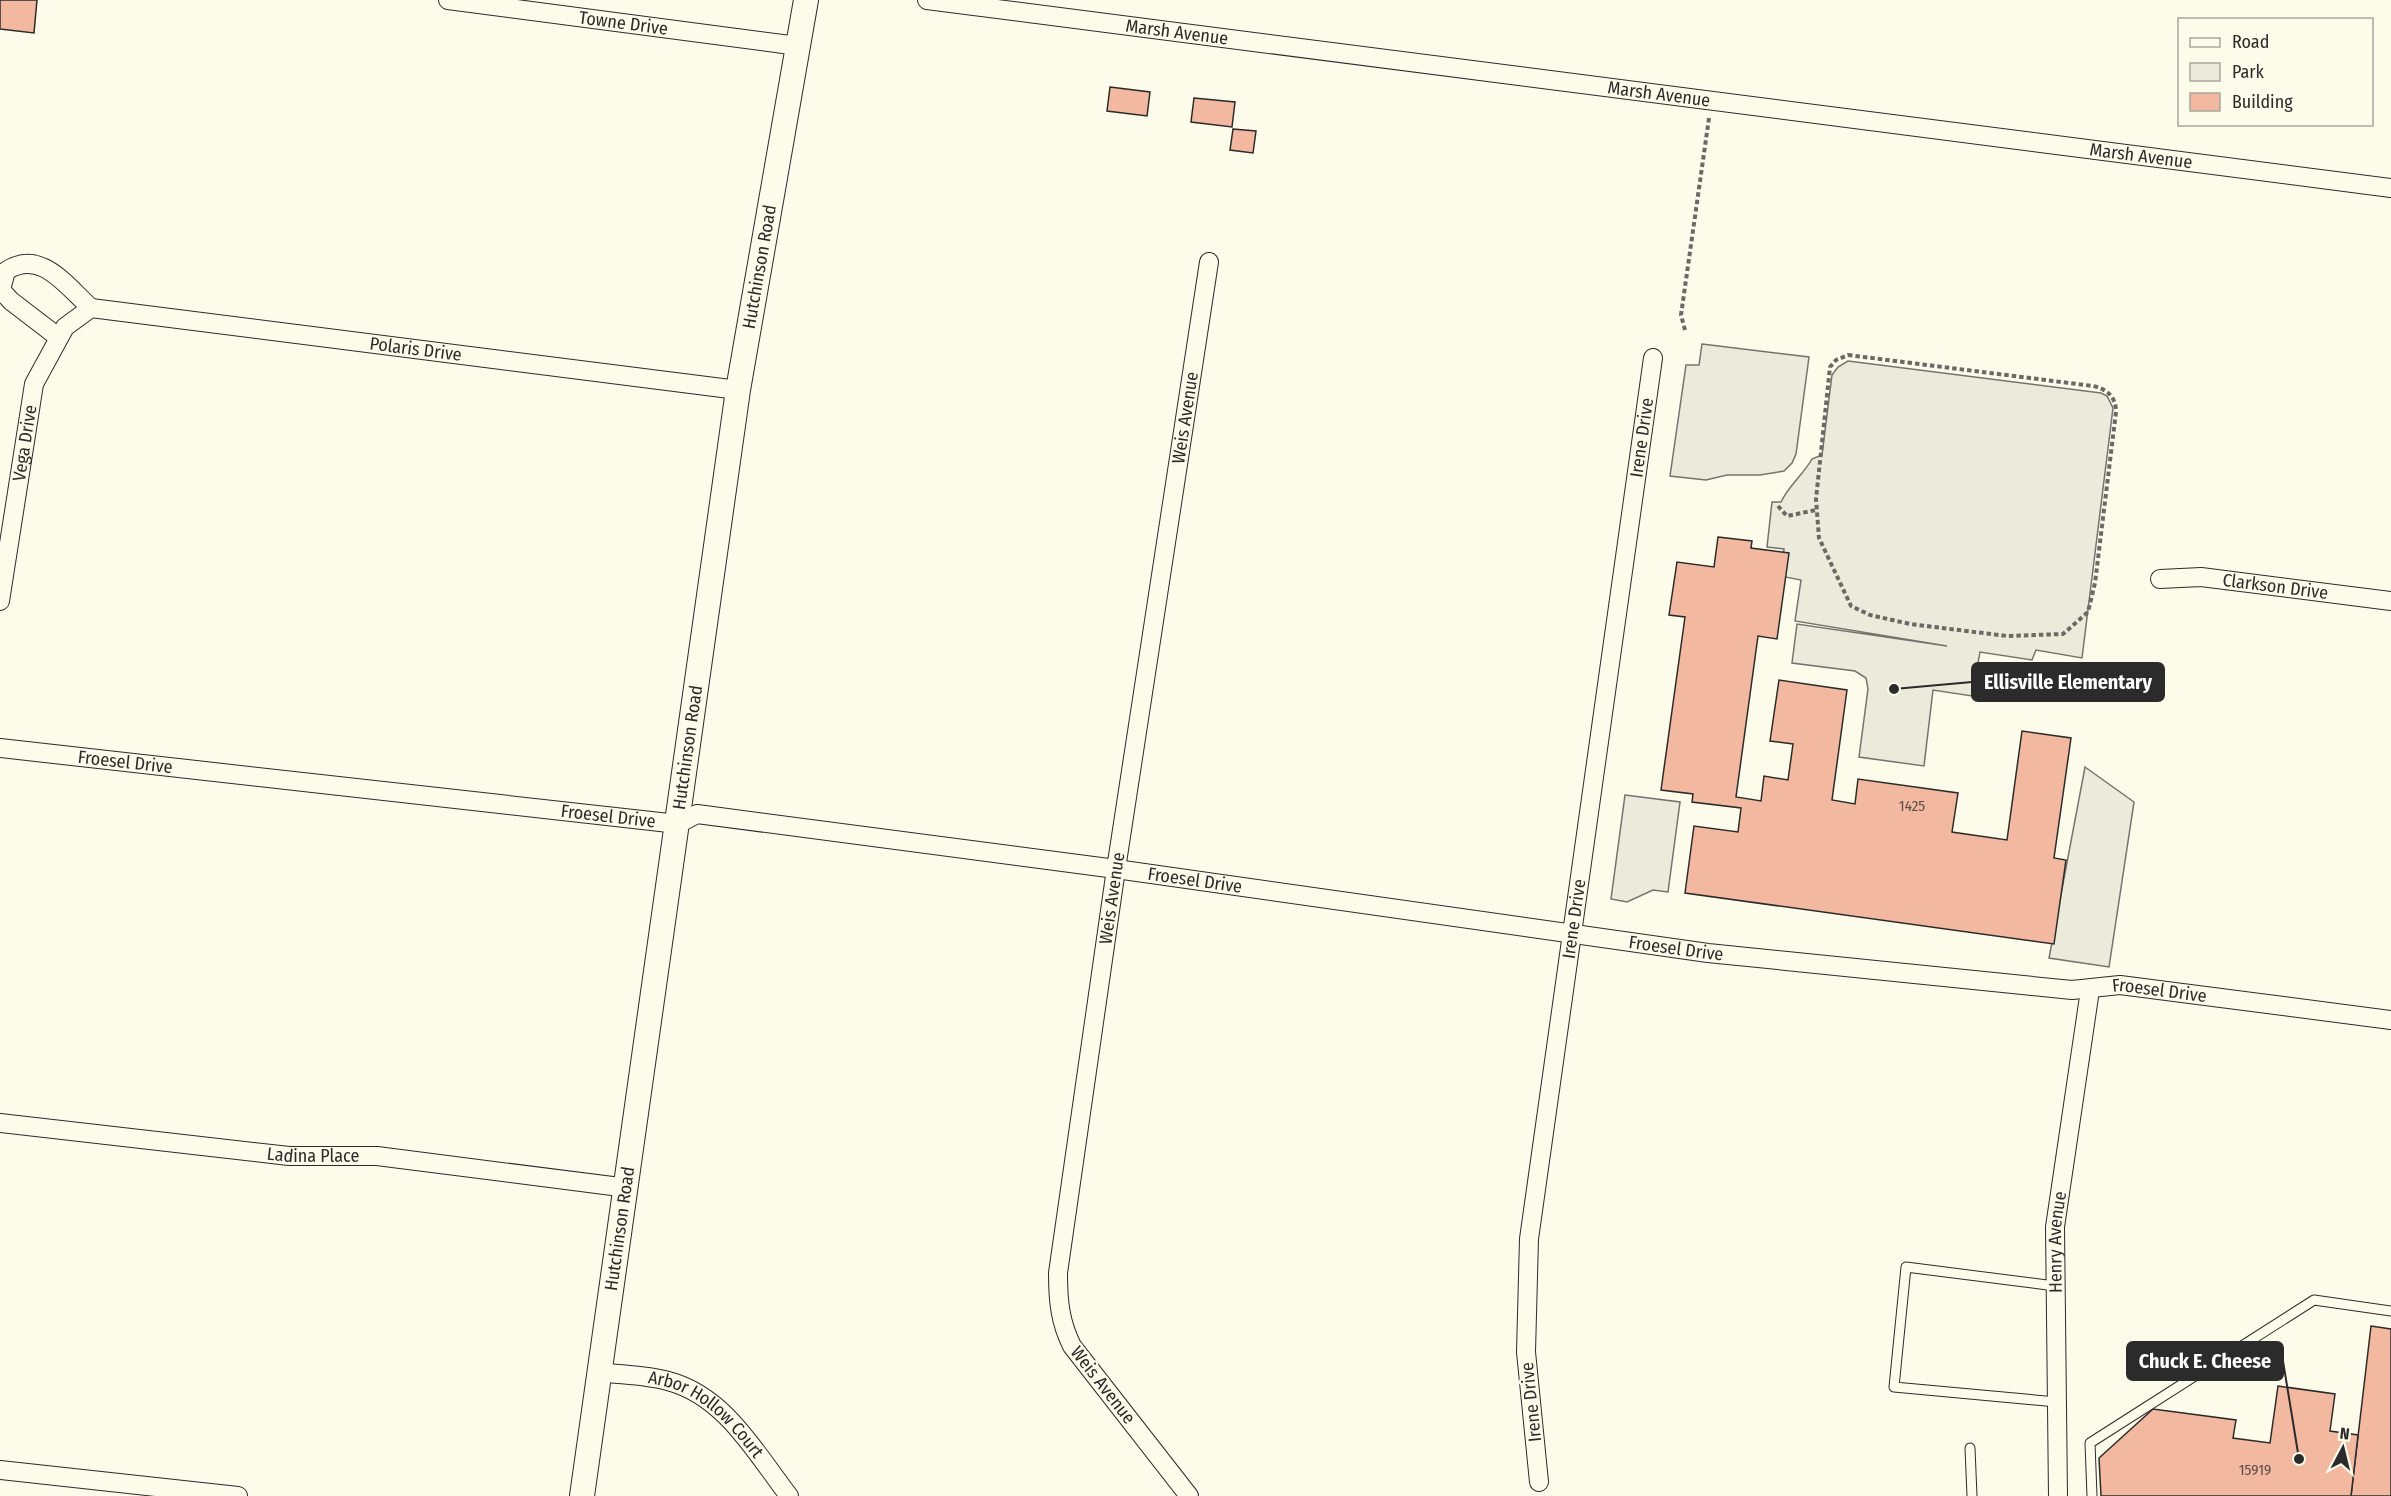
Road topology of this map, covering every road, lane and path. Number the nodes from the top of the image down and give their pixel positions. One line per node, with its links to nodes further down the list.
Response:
1 (448, 0): 4 (street, Towne Drive)
2 (806, 0): 4 (street, Hutchinson Road)
3 (927, 0): 6 (street, Marsh Avenue)
4 (798, 46): 12 (street, Hutchinson Road)
5 (1710, 112): 9 (path)
6 (2391, 188)
7 (1209, 262): 21 (street, Weis Avenue)
8 (91, 308): 10 (street); 10 (street); 12 (street, Polaris Drive)
9 (1685, 330)
10 (61, 332): 13 (street, Vega Drive)
11 (1653, 358): 22 (street, Irene Drive)
12 (738, 390): 20 (street, Hutchinson Road)
13 (8, 494): 17 (street, Vega Drive)
14 (1778, 506): 15 (path)
15 (1816, 510): 15 (path)
16 (2160, 579): 18 (street, Clarkson Drive)
17 (0, 601)
18 (2391, 601)
19 (0, 748): 20 (street, Froesel Drive)
20 (678, 824): 21 (street, Froesel Drive); 26 (street, Hutchinson Road)
21 (1116, 869): 22 (street, Froesel Drive); 37 (street, Weis Avenue)
22 (1570, 934): 23 (street, Froesel Drive); 33 (street, Irene Drive)
23 (2090, 990): 24 (street, Froesel Drive); 27 (street, Henry Avenue)
24 (2391, 1020)
25 (0, 1123): 26 (street, Ladina Place)
26 (628, 1188): 29 (street, Hutchinson Road)
27 (2055, 1286): 30 (street, Henry Avenue); 30 (lane)
28 (2391, 1311): 40 (lane)
29 (599, 1372): 35 (street, Hutchinson Road); 36 (street, Arbor Hollow Court)
30 (2056, 1402): 39 (street, Henry Avenue)
31 (1970, 1448): 38 (lane)
32 (0, 1470): 34 (street)
33 (1539, 1482)
34 (238, 1496)
35 (582, 1496)
36 (789, 1496)
37 (1189, 1496)
38 (1972, 1496)
39 (2058, 1496)
40 (2092, 1496)

